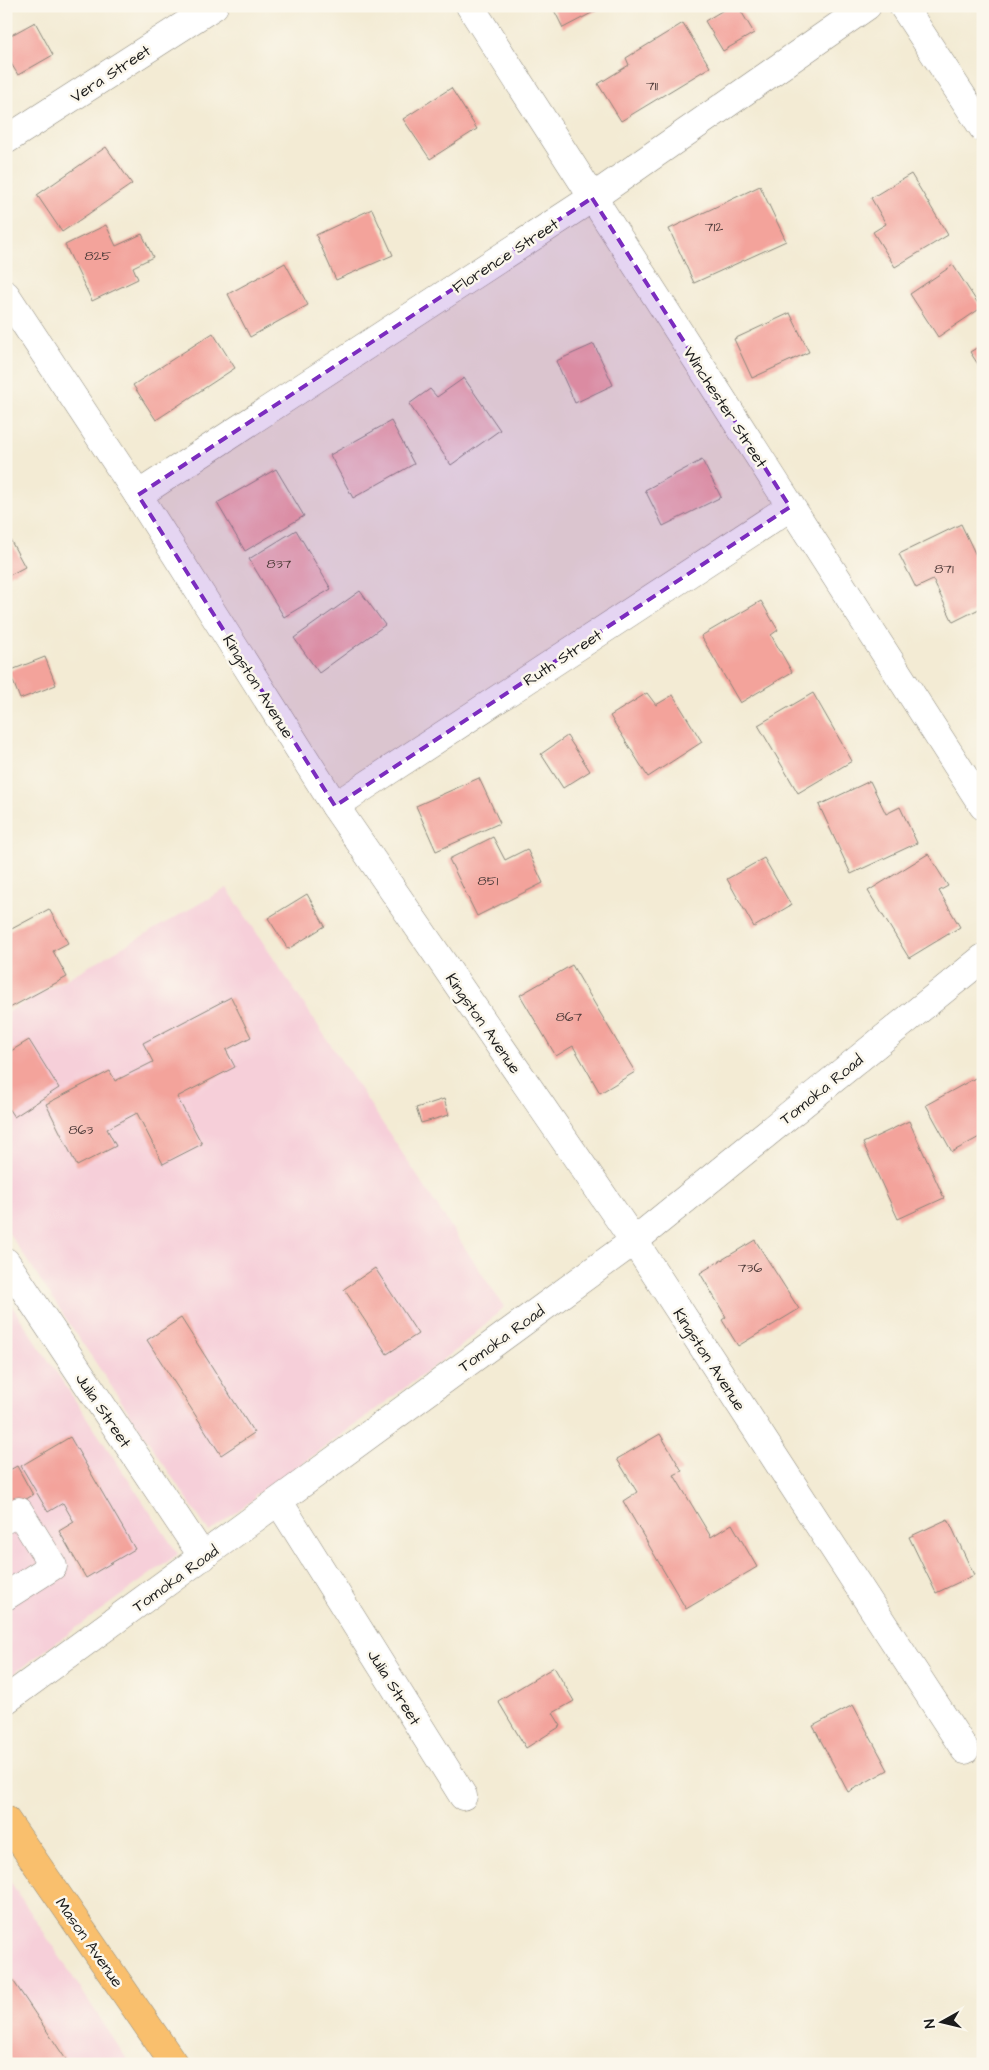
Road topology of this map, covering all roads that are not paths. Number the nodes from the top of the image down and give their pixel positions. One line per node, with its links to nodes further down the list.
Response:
1 (214, 6): 6 (street, Vera Street)
2 (470, 6): 7 (street, Winchester Street)
3 (867, 6): 7 (street, Florence Street)
4 (903, 6): 5 (street)
5 (983, 128)
6 (6, 140)
7 (592, 198): 9 (street, Florence Street); 10 (street, Winchester Street)
8 (6, 295): 9 (street, Kingston Avenue)
9 (138, 495): 11 (street, Kingston Avenue)
10 (790, 507): 11 (street, Ruth Street); 12 (street, Winchester Street)
11 (335, 806): 14 (street, Kingston Avenue)
12 (983, 806)
13 (980, 966): 14 (street, Tomoka Road)
14 (634, 1241): 16 (street, Tomoka Road); 21 (street, Kingston Avenue)
15 (6, 1262): 18 (street, Julia Street)
16 (279, 1502): 18 (street, Tomoka Road); 22 (street, Julia Street)
17 (6, 1519): 19 (street)
18 (203, 1557): 20 (street, Tomoka Road)
19 (6, 1596)
20 (6, 1700)
21 (965, 1750)
22 (463, 1796)
23 (6, 1820): 24 (main road, Mason Avenue)
24 (174, 2064)

